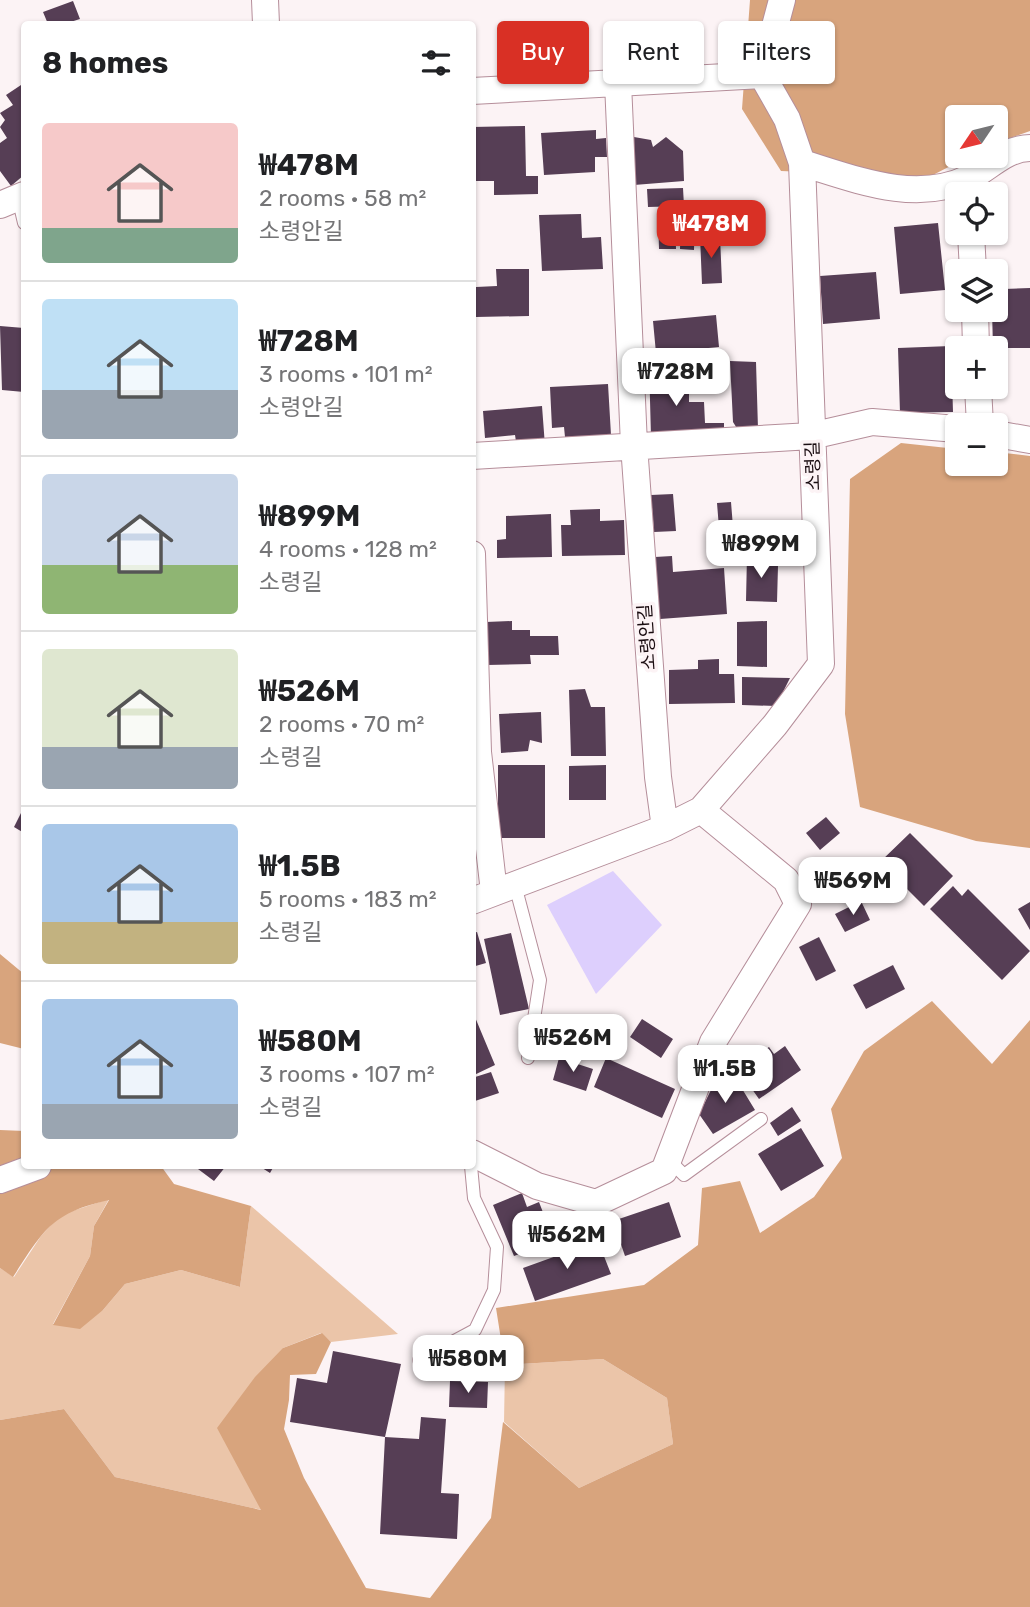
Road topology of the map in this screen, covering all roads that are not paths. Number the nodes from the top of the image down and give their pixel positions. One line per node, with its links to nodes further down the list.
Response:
1 (265, 0): 3 (street)
2 (782, 0): 4 (street)
3 (266, 21)
4 (776, 21)
5 (603, 84): 8 (street)
6 (618, 84): 17 (street, 소령안길)
7 (767, 84): 10 (street, 소령길)
8 (476, 91)
9 (1030, 148): 11 (street)
10 (802, 163): 12 (street); 14 (street, 소령길)
11 (974, 182)
12 (945, 189)
13 (945, 428): 14 (street)
14 (811, 436): 17 (street); 20 (street, 소령길)
15 (1008, 436): 16 (street)
16 (1030, 440)
17 (634, 445): 18 (street); 21 (street, 소령안길)
18 (476, 456)
19 (476, 759): 22 (street)
20 (701, 810): 21 (street, 소령길); 26 (street)
21 (665, 828): 22 (street, 소령길)
22 (494, 893): 23 (lane)
23 (528, 1058)
24 (761, 1119): 26 (lane)
25 (476, 1155): 26 (street)
26 (668, 1160)
27 (30, 1169): 29 (street)
28 (471, 1169): 30 (lane)
29 (0, 1180)
30 (419, 1360)

